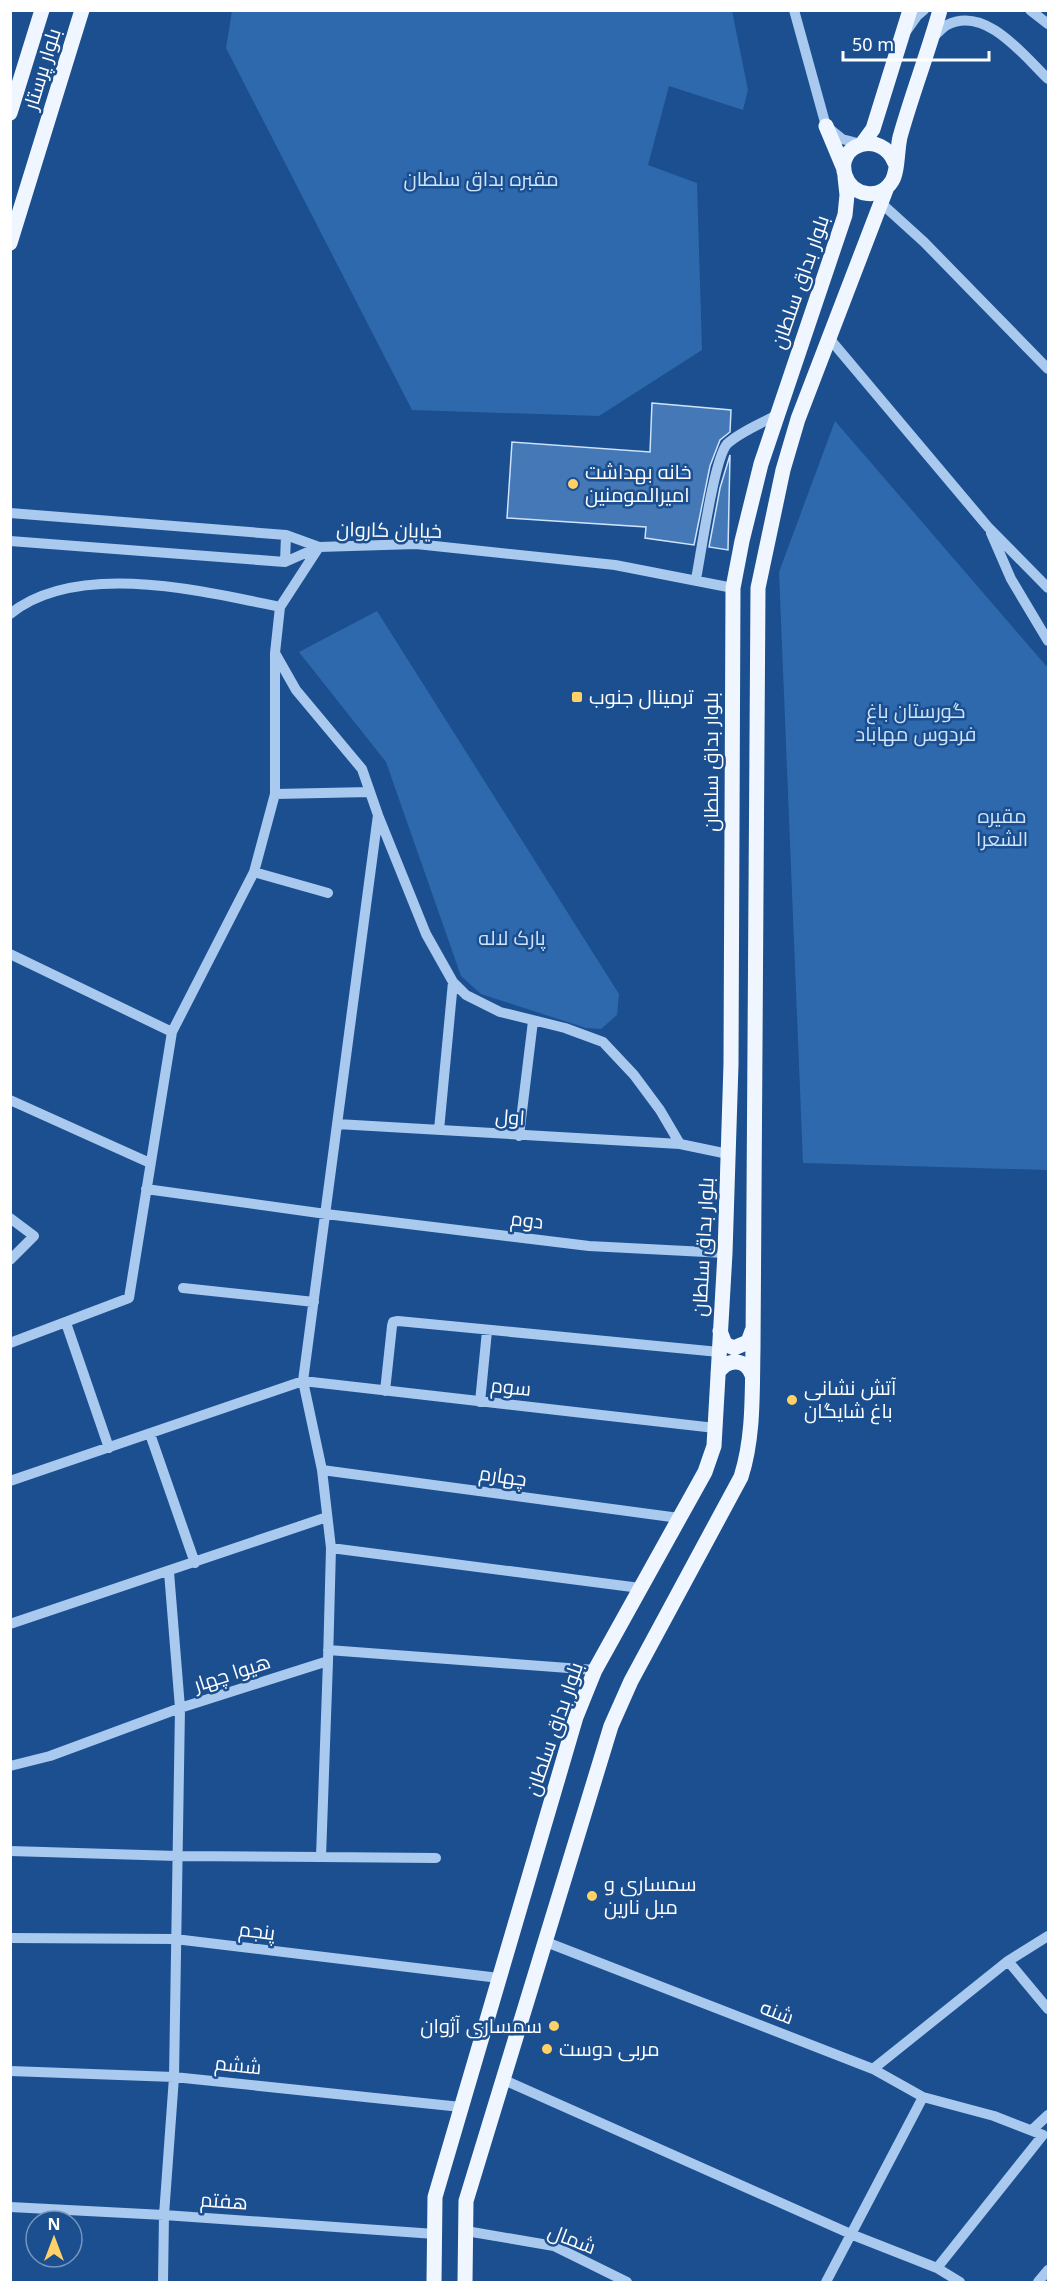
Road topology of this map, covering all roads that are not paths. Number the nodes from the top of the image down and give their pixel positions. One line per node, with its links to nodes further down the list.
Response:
1 (42, 10): 12 (main road)
2 (82, 10): 19 (main road, بلوار پرستار)
3 (794, 10): 13 (street)
4 (910, 10): 9 (main road)
5 (924, 10): 9 (street)
6 (940, 10): 10 (main road)
7 (1030, 10): 8 (street)
8 (1048, 24)
9 (903, 35): 14 (main road)
10 (932, 38): 11 (street); 15 (main road)
11 (1048, 80)
12 (10, 113)
13 (826, 126): 14 (street); 16 (main road)
14 (862, 144): 15 (main road); 16 (main road)
15 (895, 163): 17 (main road)
16 (845, 173): 17 (main road); 22 (main road, بلوار بداق سلطان)
17 (887, 187): 18 (main road)
18 (881, 203): 20 (main road); 21 (street)
19 (10, 243)
20 (829, 338): 24 (street); 60 (main road)
21 (1048, 369)
22 (775, 416): 29 (street); 30 (main road, بلوار بداق سلطان)
23 (10, 513): 25 (street)
24 (988, 527): 31 (street); 34 (street)
25 (286, 535): 27 (street); 28 (street)
26 (10, 542): 28 (street)
27 (319, 547): 28 (street); 29 (street, خیابان کاروان); 32 (street, خیابان کاروان)
28 (285, 562)
29 (696, 579): 30 (street, خیابان کاروان)
30 (733, 588): 50 (main road, بلوار بداق سلطان)
31 (1048, 588)
32 (280, 607): 33 (street); 35 (street)
33 (10, 614)
34 (1048, 641)
35 (275, 653): 36 (street); 37 (street)
36 (370, 792): 37 (street); 38 (street)
37 (275, 794): 39 (street)
38 (378, 816): 42 (street); 46 (street)
39 (254, 872): 40 (street); 44 (street)
40 (328, 892)
41 (10, 954): 44 (street)
42 (453, 982): 43 (street); 47 (street)
43 (533, 1021): 48 (street); 49 (street)
44 (172, 1032): 51 (street)
45 (10, 1100): 51 (street)
46 (337, 1124): 47 (street, اول); 53 (street)
47 (439, 1130): 48 (street, اول)
48 (519, 1136): 49 (street, اول)
49 (680, 1144): 50 (street, اول)
50 (729, 1154): 55 (main road, بلوار بداق سلطان)
51 (150, 1163): 52 (street)
52 (146, 1188): 53 (street, دوم); 59 (street)
53 (326, 1214): 55 (street, دوم); 58 (street)
54 (10, 1218): 56 (street)
55 (725, 1253): 62 (main road, بلوار بداق سلطان)
56 (10, 1260)
57 (183, 1288): 58 (street)
58 (314, 1302): 67 (street)
59 (66, 1323): 63 (street); 72 (street)
60 (753, 1330): 62 (main road); 66 (main road)
61 (487, 1331): 64 (street); 68 (street); 69 (street)
62 (720, 1331): 64 (main road, بلوار بداق سلطان)
63 (10, 1343)
64 (719, 1352): 65 (main road, بلوار بداق سلطان)
65 (718, 1373): 66 (main road); 70 (main road, بلوار بداق سلطان)
66 (752, 1375): 93 (main road)
67 (303, 1381): 68 (street, سوم); 71 (street); 73 (street)
68 (385, 1391): 69 (street, سوم)
69 (480, 1402): 70 (street, سوم)
70 (715, 1428): 76 (main road, بلوار بداق سلطان)
71 (150, 1434): 72 (street); 78 (street)
72 (109, 1448): 74 (street)
73 (322, 1470): 75 (street); 76 (street, چهارم)
74 (10, 1481)
75 (327, 1517): 77 (street); 78 (street)
76 (679, 1518): 80 (main road, بلوار بداق سلطان)
77 (331, 1548): 80 (street); 82 (street)
78 (195, 1563): 79 (street)
79 (169, 1572): 81 (street); 84 (street)
80 (640, 1588): 83 (main road, بلوار بداق سلطان)
81 (10, 1624)
82 (328, 1655): 83 (street); 84 (street, هیوا چهار); 88 (street)
83 (595, 1670): 95 (main road, بلوار بداق سلطان)
84 (180, 1708): 85 (street, هیوا چهار); 87 (street)
85 (10, 1766)
86 (10, 1851): 87 (street)
87 (177, 1856): 88 (street); 92 (street)
88 (321, 1857): 89 (street)
89 (436, 1858)
90 (1048, 1936): 94 (street)
91 (10, 1938): 92 (street, پنجم)
92 (175, 1939): 95 (street, پنجم); 99 (street)
93 (546, 1942): 97 (street, شنه); 100 (main road)
94 (1008, 1961): 96 (street); 97 (street)
95 (499, 1978): 102 (main road, بلوار بداق سلطان)
96 (1048, 2009)
97 (873, 2069): 101 (street, شنه)
98 (10, 2071): 99 (street, ششم)
99 (174, 2077): 102 (street, ششم); 107 (street)
100 (504, 2080): 108 (main road); 110 (street)
101 (923, 2097): 104 (street, شنه); 110 (street)
102 (461, 2107): 109 (main road, بلوار بداق سلطان)
103 (1048, 2115): 104 (street)
104 (1032, 2130): 105 (street, شنه)
105 (1046, 2137): 111 (street)
106 (10, 2207): 107 (street, هفتم)
107 (164, 2215): 109 (street, هفتم); 113 (street)
108 (466, 2232): 115 (main road); 116 (street, شمال)
109 (435, 2234): 114 (main road, بلوار بداق سلطان)
110 (853, 2235): 111 (street); 117 (street)
111 (937, 2268): 118 (street)
112 (1048, 2270): 119 (street)
113 (164, 2283)
114 (434, 2283)
115 (465, 2283)
116 (627, 2283)
117 (826, 2283)
118 (960, 2283)
119 (1038, 2283)

